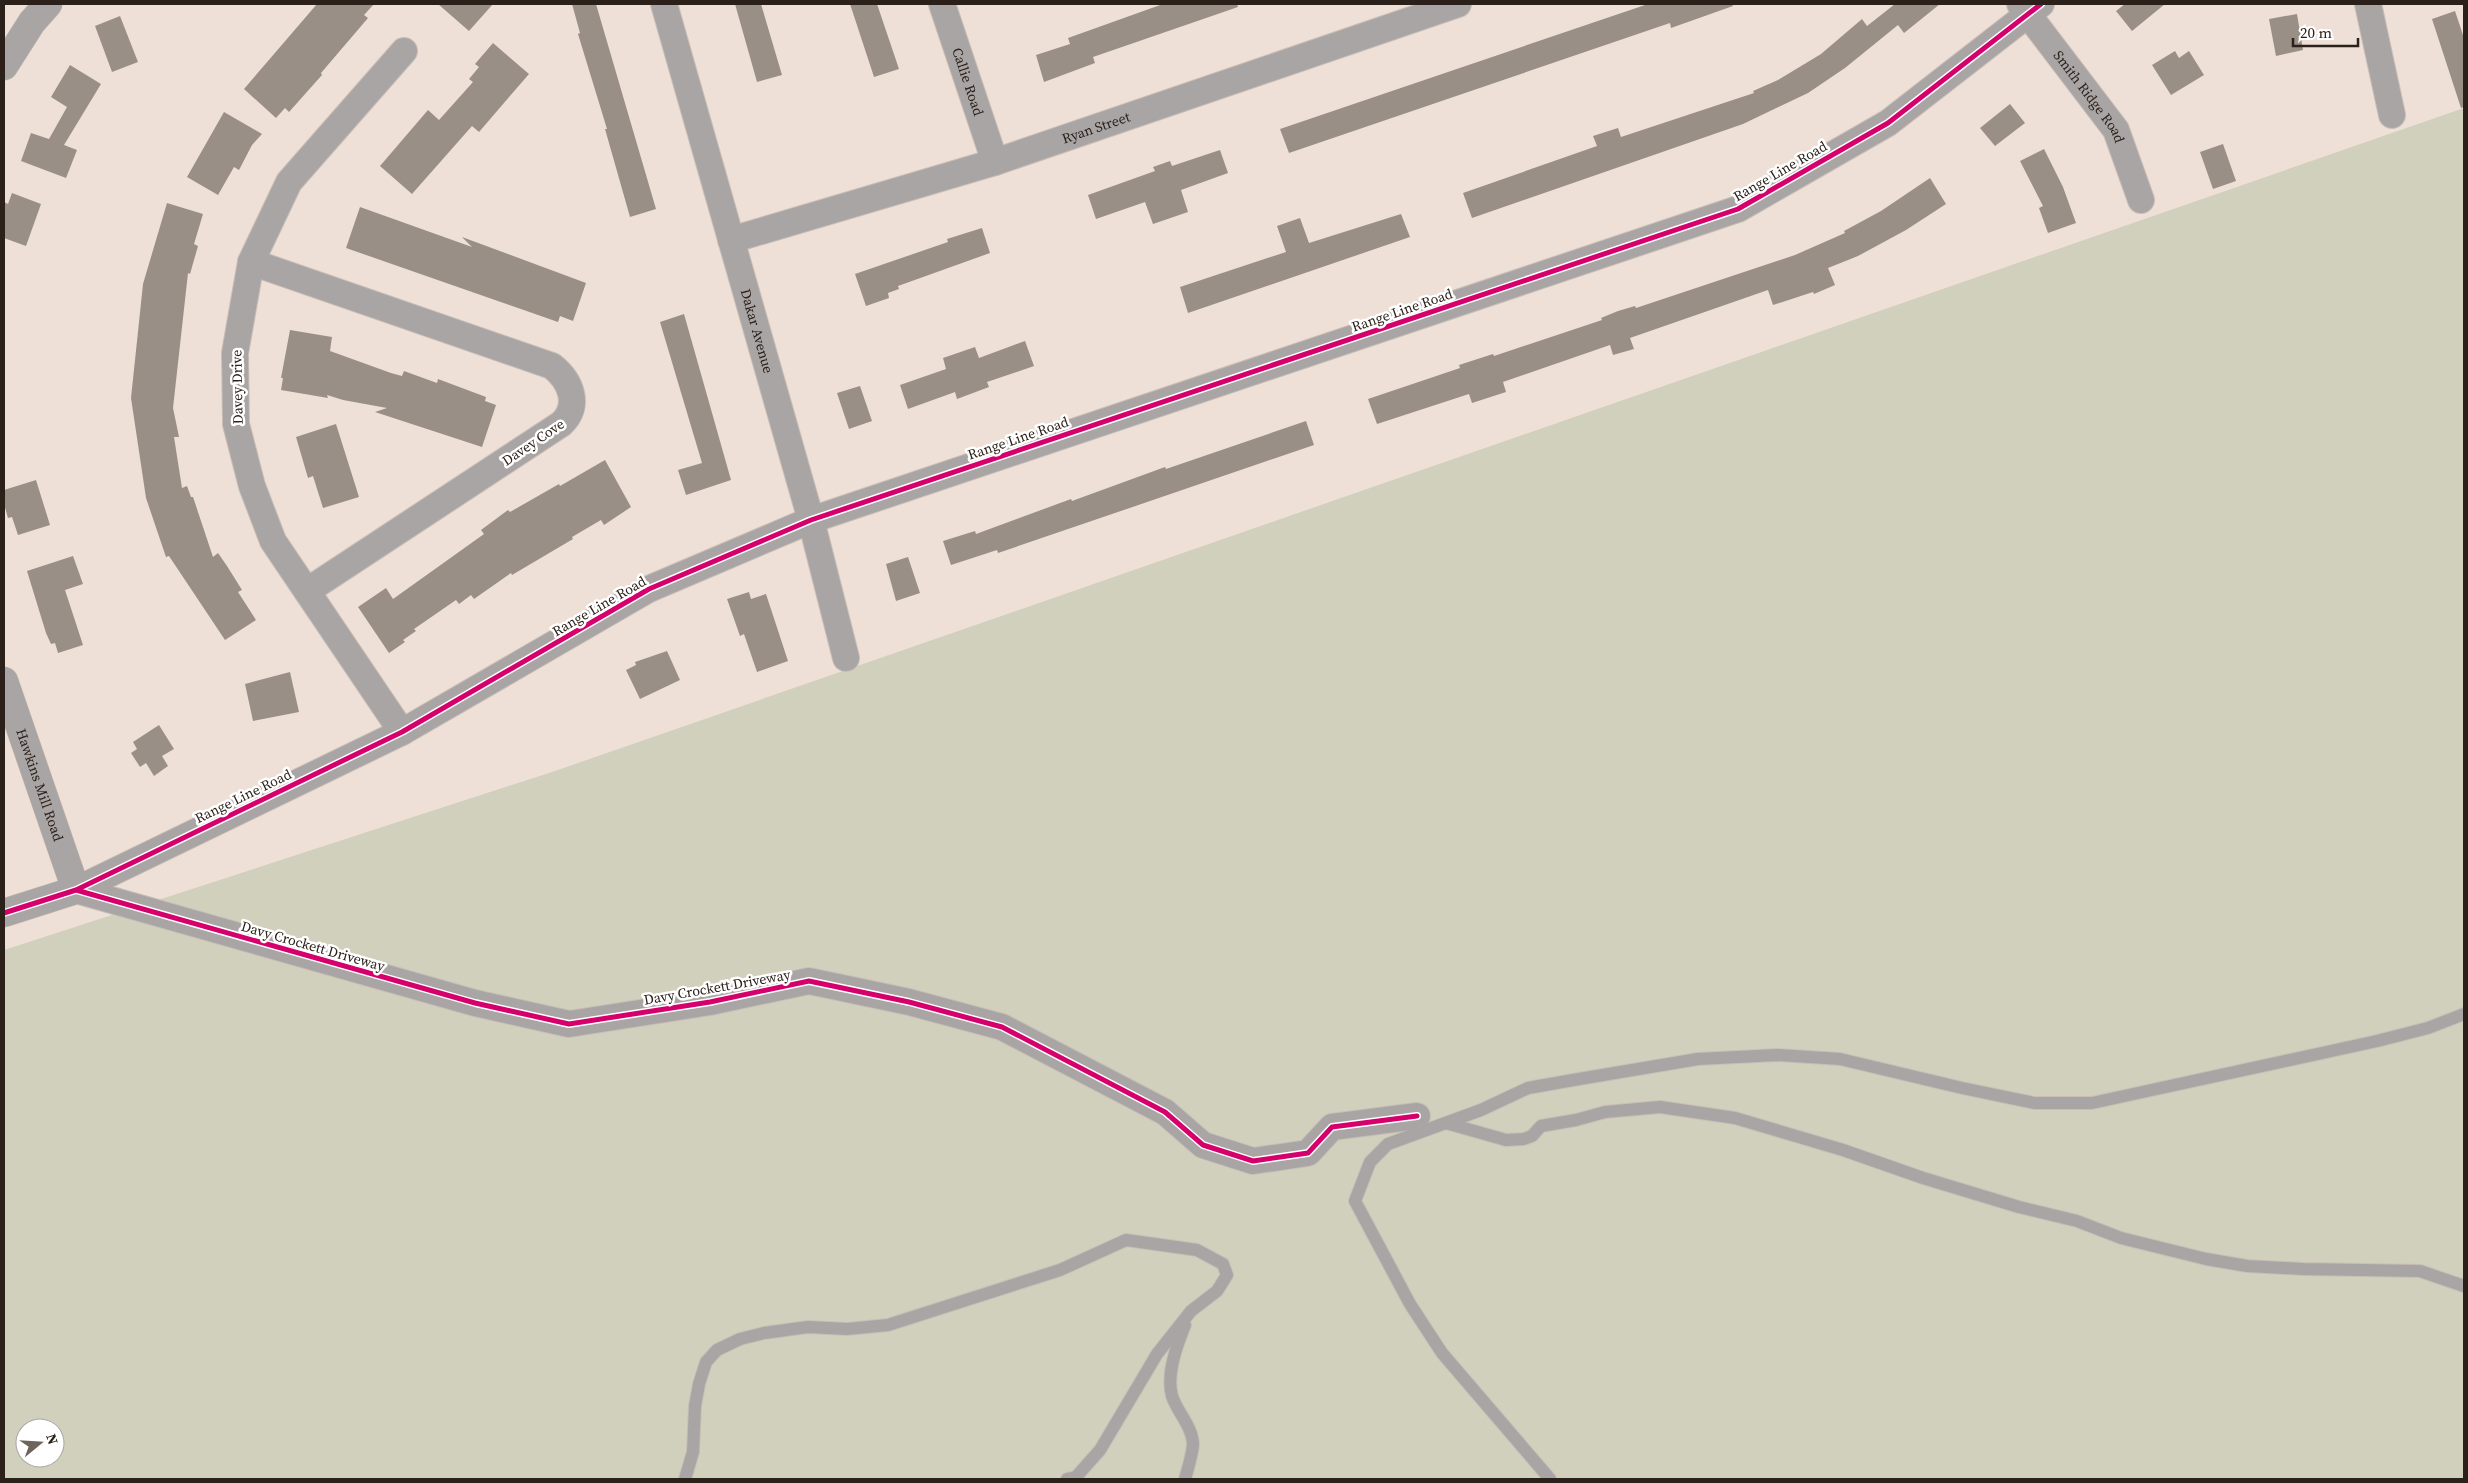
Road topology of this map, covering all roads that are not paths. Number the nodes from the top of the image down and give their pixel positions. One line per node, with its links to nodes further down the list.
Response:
1 (48, 4): 8 (street)
2 (664, 4): 12 (street, Dakar Avenue)
3 (942, 4): 10 (street, Callie Road)
4 (1458, 4): 10 (street, Ryan Street)
5 (2368, 4): 9 (street)
6 (2030, 7): 11 (street, Smith Ridge Road); 14 (street, Range Line Road)
7 (404, 51): 13 (street, Davey Drive)
8 (4, 66)
9 (2392, 115)
10 (995, 162): 12 (street, Ryan Street)
11 (2141, 200)
12 (732, 240): 14 (street, Dakar Avenue)
13 (251, 262): 15 (street, Davey Drive); 15 (street, Davey Cove)
14 (811, 520): 16 (street, Dakar Avenue); 18 (street, Range Line Road)
15 (306, 591): 18 (street, Davey Drive)
16 (846, 658)
17 (4, 681): 19 (street, Hawkins Mill Road)
18 (402, 732): 19 (street, Range Line Road)
19 (76, 890): 20 (street, Range Line Road); 22 (street, Davy Crockett Driveway)
20 (4, 913)
21 (2464, 1014): 23 (lane)
22 (1417, 1116)
23 (1446, 1123): 24 (lane); 29 (lane)
24 (2464, 1286)
25 (1191, 1312): 26 (lane); 27 (lane); 28 (lane)
26 (685, 1479)
27 (1067, 1479)
28 (1186, 1479)
29 (1550, 1479)

